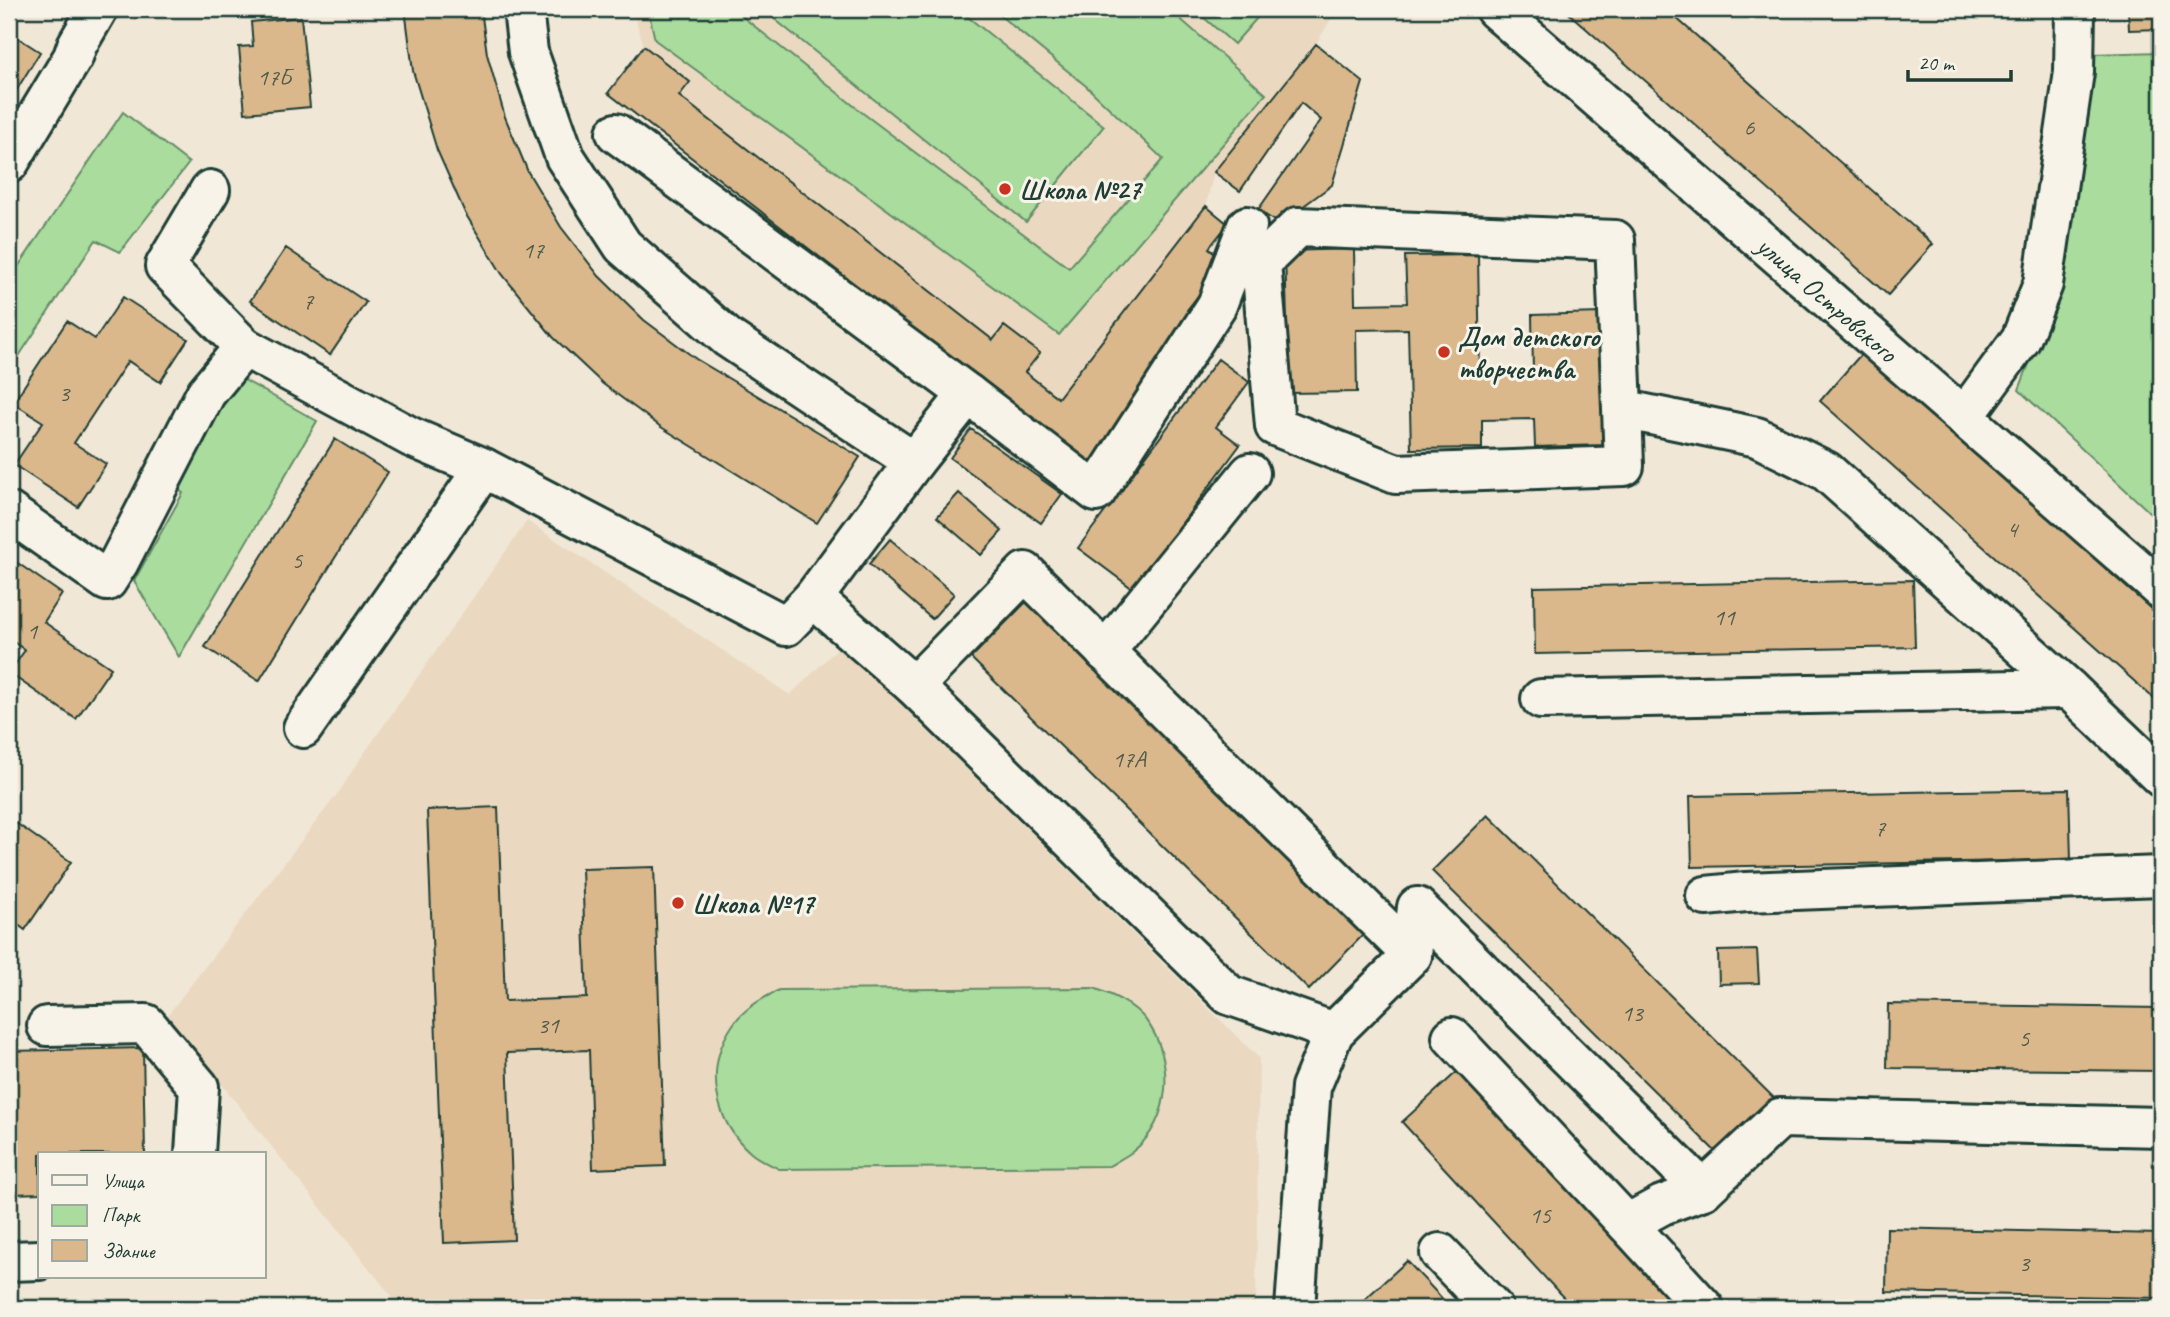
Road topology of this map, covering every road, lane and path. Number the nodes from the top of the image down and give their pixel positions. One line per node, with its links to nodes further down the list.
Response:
1 (98, 9): 6 (street)
2 (523, 9): 13 (street)
3 (1495, 9): 12 (street, улица Островского)
4 (2075, 9): 12 (street)
5 (615, 133): 10 (street)
6 (9, 163)
7 (209, 190): 9 (street)
8 (1247, 226): 10 (street)
9 (244, 347): 14 (street); 16 (street)
10 (968, 394): 13 (street)
11 (1622, 409): 11 (street); 21 (street)
12 (1964, 417): 17 (street, улица Островского)
13 (914, 462): 18 (street)
14 (484, 468): 18 (street); 23 (street)
15 (1250, 473): 19 (street)
16 (9, 512)
17 (2161, 589)
18 (813, 598): 20 (street)
19 (1105, 652): 20 (street); 27 (street)
20 (914, 686): 29 (street)
21 (2069, 689): 22 (street); 24 (street)
22 (1541, 699)
23 (303, 729)
24 (2161, 777)
25 (2161, 876): 26 (street)
26 (1706, 896)
27 (1412, 955): 29 (street); 33 (street)
28 (47, 1026): 32 (street)
29 (1334, 1032): 38 (street)
30 (1452, 1037): 34 (street)
31 (2161, 1127): 33 (street)
32 (195, 1152)
33 (1703, 1190): 34 (street)
34 (1627, 1224): 40 (street)
35 (1440, 1253): 39 (street)
36 (38, 1260): 37 (street)
37 (9, 1261)
38 (1295, 1308)
39 (1493, 1308)
40 (1704, 1308)

